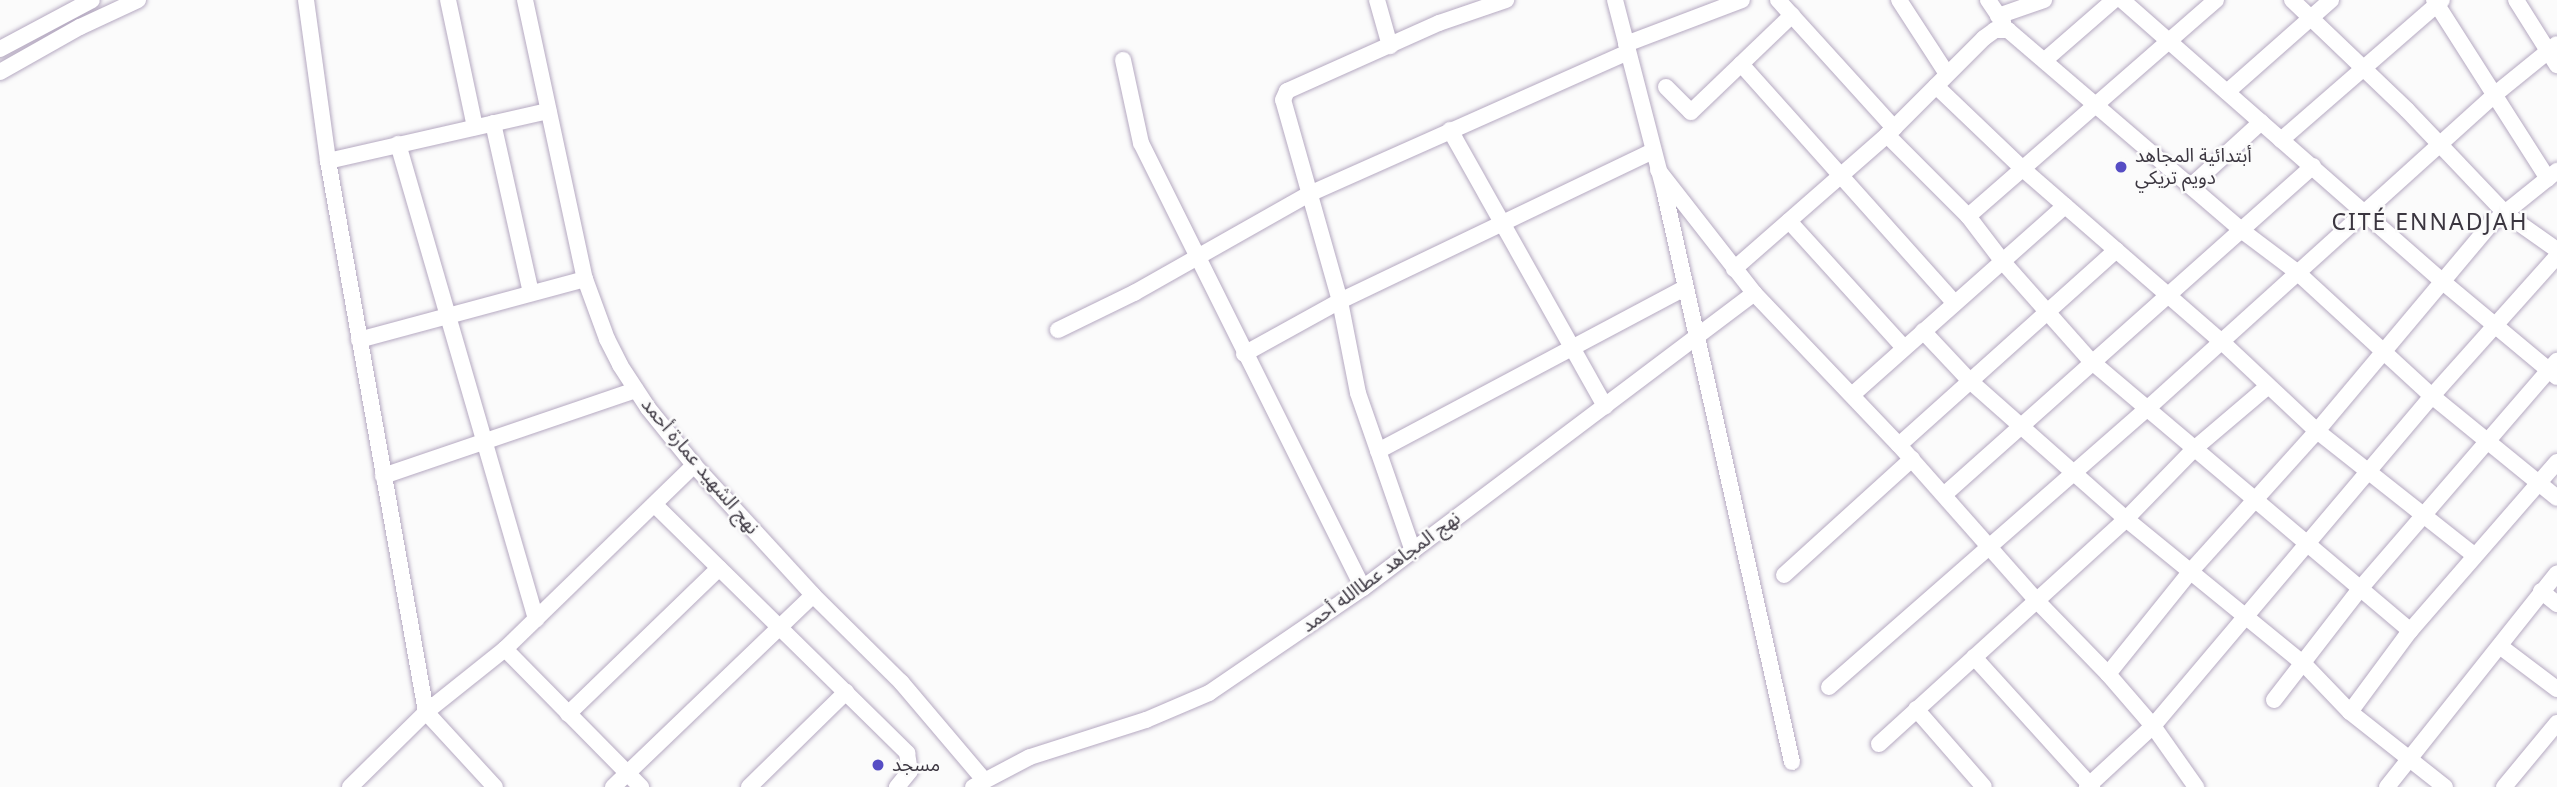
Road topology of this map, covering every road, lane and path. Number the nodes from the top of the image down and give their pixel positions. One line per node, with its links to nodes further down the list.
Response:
1 (92, 0): 28 (street)
2 (138, 0): 34 (street)
3 (306, 0): 51 (street)
4 (448, 0): 44 (street)
5 (525, 0): 41 (street, نهج الشهيد عمارة أحمد)
6 (1377, 0): 26 (street)
7 (1506, 0): 26 (street)
8 (1615, 0): 27 (street)
9 (1742, 0): 27 (street)
10 (1778, 0): 21 (street)
11 (1899, 0): 35 (street)
12 (1988, 0): 22 (street)
13 (2044, 0): 22 (street)
14 (2114, 0): 31 (street)
15 (2122, 0): 25 (street)
16 (2216, 0): 25 (street)
17 (2291, 0): 23 (street)
18 (2331, 0): 23 (street)
19 (2516, 0): 29 (street)
20 (2438, 1): 33 (street); 39 (street)
21 (1792, 15): 32 (street); 46 (street)
22 (1998, 16): 24 (street)
23 (2311, 17): 33 (street); 38 (street)
24 (2008, 30): 31 (street); 35 (street)
25 (2169, 41): 38 (street); 40 (street)
26 (1390, 46): 58 (street)
27 (1627, 48): 45 (street); 50 (street)
28 (0, 49)
29 (2554, 54): 39 (street)
30 (1123, 60): 68 (street)
31 (2045, 60): 40 (street)
32 (1741, 64): 37 (street); 55 (street)
33 (2363, 67): 47 (street); 49 (street)
34 (0, 72)
35 (1947, 74): 36 (street)
36 (1936, 86): 46 (street); 54 (street)
37 (1666, 87)
38 (2227, 92): 42 (street)
39 (2493, 96): 49 (street); 56 (street)
40 (2097, 104): 54 (street); 57 (street)
41 (548, 111): 43 (street); 72 (street, نهج الشهيد عمارة أحمد)
42 (2261, 122): 47 (street); 57 (street)
43 (493, 123): 44 (street); 75 (street)
44 (475, 127): 48 (street)
45 (1450, 130): 58 (street); 64 (street)
46 (1891, 131): 55 (street); 62 (street)
47 (2281, 139): 52 (street)
48 (398, 144): 51 (street); 81 (street)
49 (2440, 146): 60 (street); 61 (street)
50 (1653, 151): 53 (street); 64 (street)
51 (328, 161): 86 (street)
52 (2313, 166): 60 (street); 65 (street)
53 (1658, 170): 70 (street); 74 (street)
54 (2024, 170): 59 (street); 62 (street)
55 (1841, 175): 63 (street); 79 (street)
56 (2553, 175): 61 (street)
57 (2191, 186): 65 (street)
58 (1307, 195): 68 (street); 78 (street)
59 (2065, 206): 66 (street); 69 (street)
60 (2365, 211): 71 (street); 73 (street)
61 (2506, 214): 67 (street); 73 (street)
62 (1968, 216): 69 (street)
63 (1789, 221): 70 (street); 89 (street)
64 (1503, 222): 78 (street); 88 (street)
65 (2241, 230): 71 (street); 77 (street)
66 (2116, 250): 77 (street); 80 (street)
67 (2557, 253): 82 (street)
68 (1197, 258): 83 (street); 91 (street)
69 (2003, 262): 79 (street); 80 (street)
70 (1734, 269): 76 (street)
71 (2297, 272): 87 (street); 90 (street)
72 (586, 278): 75 (street); 96 (street, نهج الشهيد عمارة أحمد)
73 (2443, 282): 82 (street); 90 (street)
74 (1684, 288): 85 (street); 88 (street)
75 (531, 293): 81 (street)
76 (1754, 293): 85 (street, نهج المجاهد عطاالله أحمد); 97 (street)
77 (2167, 296): 87 (street); 92 (street)
78 (1340, 301): 91 (street); 107 (street)
79 (1954, 302): 84 (street)
80 (2047, 313): 92 (street); 94 (street)
81 (448, 317): 86 (street); 103 (street)
82 (2494, 324): 93 (street); 98 (street)
83 (1058, 330)
84 (1923, 331): 89 (street); 94 (street)
85 (1696, 336): 99 (street, نهج المجاهد عطاالله أحمد); 155 (street)
86 (359, 340): 113 (street)
87 (2221, 341): 95 (street); 100 (street)
88 (1570, 348): 99 (street); 107 (street)
89 (1905, 348): 97 (street)
90 (2384, 352): 98 (street); 102 (street)
91 (1244, 354): 129 (street)
92 (2091, 360): 100 (street); 101 (street)
93 (2554, 370): 104 (street)
94 (1970, 381): 101 (street); 105 (street)
95 (2267, 387): 102 (street); 106 (street)
96 (636, 390): 103 (street); 110 (street, نهج الشهيد عمارة أحمد)
97 (1852, 395): 105 (street)
98 (2431, 396): 104 (street); 112 (street)
99 (1605, 406): 123 (street, نهج المجاهد عطاالله أحمد)
100 (2148, 408): 106 (street); 111 (street)
101 (2020, 426): 111 (street); 115 (street)
102 (2317, 431): 112 (street); 117 (street)
103 (484, 440): 113 (street); 136 (street)
104 (2488, 442): 114 (street); 119 (street)
105 (1899, 445): 108 (street)
106 (2194, 449): 117 (street); 120 (street)
107 (1378, 451): 123 (street)
108 (1912, 459): 115 (street); 128 (street)
109 (2557, 462): 114 (street)
110 (694, 465): 118 (street); 132 (street, نهج الشهيد عمارة أحمد)
111 (2073, 472): 120 (street); 121 (street)
112 (2368, 473): 119 (street); 122 (street)
113 (383, 476): 149 (street)
114 (2539, 484): 116 (street); 124 (street)
115 (1945, 494): 121 (street)
116 (2557, 498)
117 (2255, 500): 122 (street); 126 (street)
118 (655, 505): 125 (street); 136 (street)
119 (2423, 515): 124 (street); 130 (street)
120 (2126, 519): 126 (street); 133 (street)
121 (1988, 546): 133 (street); 144 (street)
122 (2307, 547): 130 (street); 135 (street)
123 (1413, 551): 129 (street, نهج المجاهد عطاالله أحمد)
124 (2474, 555): 138 (street)
125 (719, 568): 137 (street); 151 (street)
126 (2190, 572): 135 (street); 143 (street)
127 (2557, 573): 131 (street)
128 (1784, 575)
129 (1363, 588): 159 (street, نهج المجاهد عطاالله أحمد)
130 (2358, 590): 138 (street); 142 (street)
131 (2541, 591): 134 (street); 139 (street)
132 (813, 595): 137 (street); 159 (street, نهج الشهيد عمارة أحمد)
133 (2037, 601): 141 (street); 143 (street)
134 (2557, 604)
135 (2246, 616): 142 (street); 153 (street)
136 (536, 619): 140 (street)
137 (780, 628): 146 (street); 158 (street)
138 (2410, 631): 150 (street)
139 (2501, 647): 145 (street); 156 (street)
140 (505, 649): 149 (street); 151 (street)
141 (1974, 657): 148 (street); 160 (street)
142 (2304, 664): 147 (street); 150 (street)
143 (2108, 674): 153 (street)
144 (1829, 687)
145 (2557, 689)
146 (846, 692): 166 (street); 167 (street)
147 (2274, 700)
148 (1916, 709): 154 (street); 168 (street)
149 (426, 712): 157 (street); 161 (street)
150 (2350, 712): 156 (street)
151 (568, 714): 158 (street)
152 (2557, 723): 172 (street)
153 (2153, 726): 160 (street); 169 (street)
154 (1879, 744)
155 (1792, 761)
156 (2409, 761): 170 (street); 171 (street)
157 (475, 767): 162 (street); 163 (street)
158 (627, 773): 164 (street); 165 (street)
159 (978, 783)
160 (2089, 786)
161 (350, 787)
162 (473, 787)
163 (495, 787)
164 (613, 787)
165 (640, 787)
166 (748, 787)
167 (897, 787)
168 (1984, 787)
169 (2196, 787)
170 (2387, 787)
171 (2445, 787)
172 (2504, 787)

